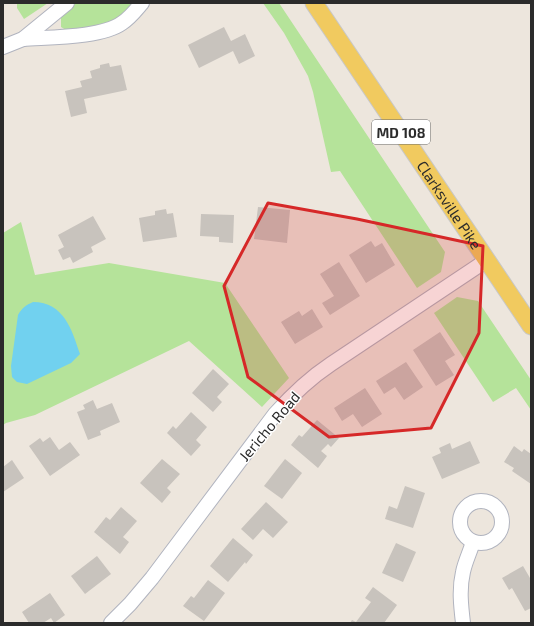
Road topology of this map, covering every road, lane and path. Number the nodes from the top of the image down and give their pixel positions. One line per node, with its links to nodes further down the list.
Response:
1 (67, 3): 4 (street)
2 (142, 3): 4 (street)
3 (314, 3): 6 (main road, Clarksville Pike / MD 108)
4 (23, 39): 5 (street)
5 (3, 48)
6 (487, 260): 7 (main road, Clarksville Pike / MD 108); 9 (street, Jericho Road)
7 (531, 326)
8 (473, 542): 10 (street)
9 (111, 623)
10 (464, 623)

